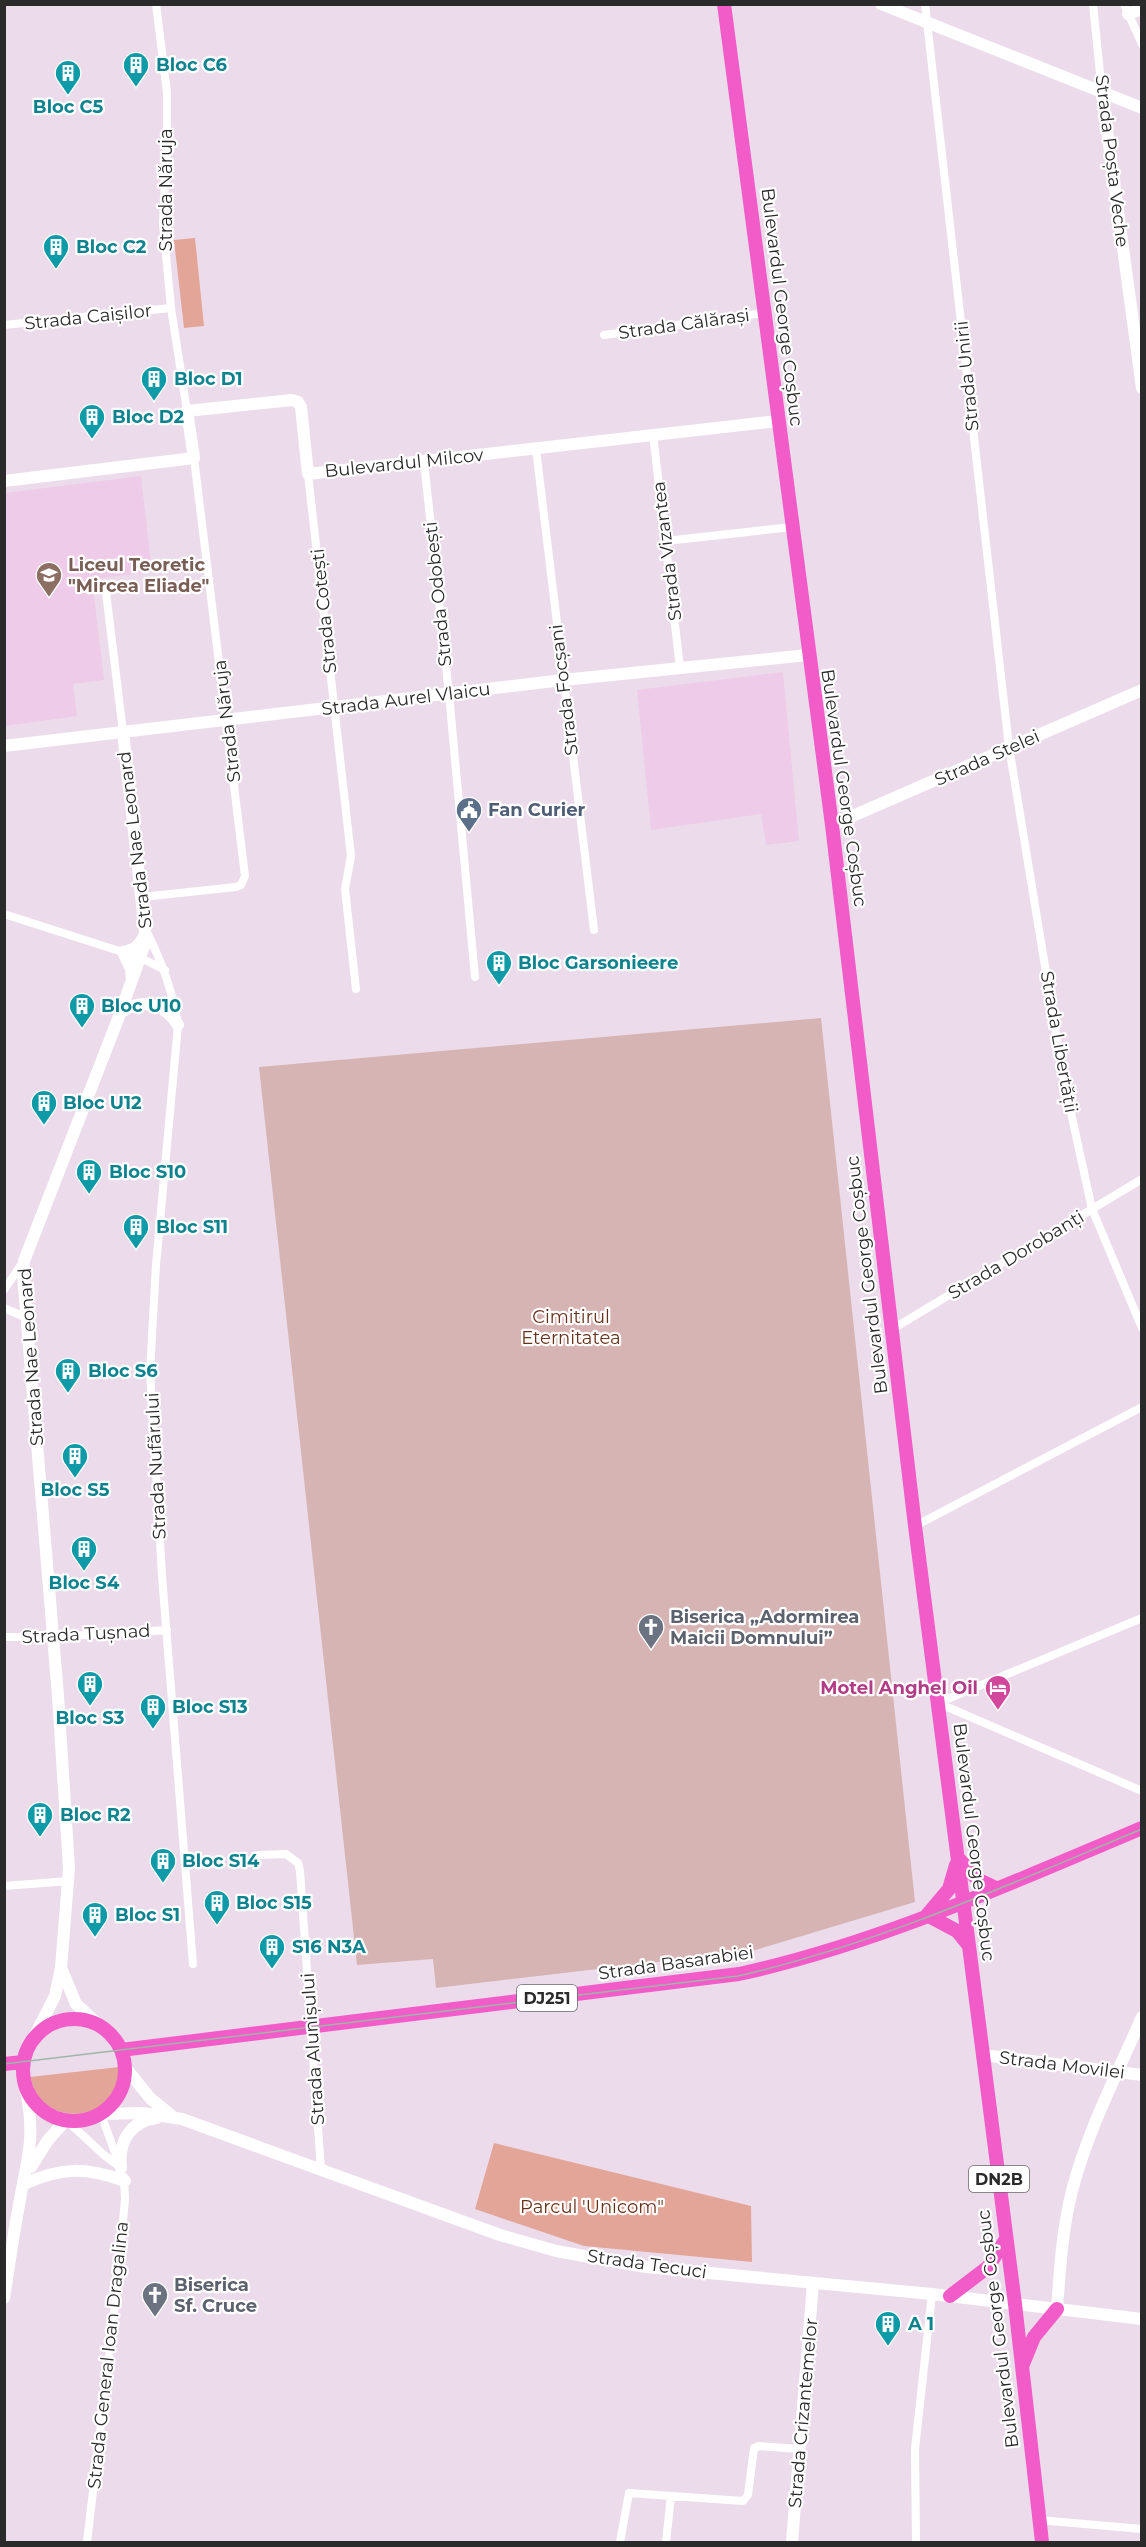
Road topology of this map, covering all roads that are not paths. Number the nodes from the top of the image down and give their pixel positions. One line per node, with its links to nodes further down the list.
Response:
1 (156, 4): 12 (street, Strada Năruja)
2 (724, 4): 13 (main road, Bulevardul George Coșbuc)
3 (881, 4): 8 (street)
4 (925, 4): 8 (street, Strada Unirii)
5 (1093, 4): 10 (street, Strada Poșta Veche)
6 (1126, 9): 7 (street); 9 (street)
7 (1142, 9)
8 (927, 22): 10 (street); 37 (street, Strada Unirii)
9 (1142, 44)
10 (1102, 93): 11 (street); 16 (street, Strada Poșta Veche)
11 (1142, 108)
12 (171, 308): 14 (street, Strada Caișilor); 17 (street, Strada Năruja)
13 (764, 313): 15 (street, Strada Călărași); 18 (main road, Bulevardul George Coșbuc)
14 (4, 326)
15 (604, 335)
16 (1142, 388)
17 (187, 411): 21 (street); 23 (street, Bulevardul Milcov)
18 (778, 421): 19 (street, Bulevardul Milcov); 25 (main road, Bulevardul George Coșbuc)
19 (652, 434): 20 (street, Bulevardul Milcov); 26 (street, Strada Vizantea)
20 (536, 449): 22 (street, Bulevardul Milcov); 30 (street, Strada Focșani)
21 (194, 458): 24 (street); 34 (street, Strada Năruja)
22 (424, 462): 23 (street, Bulevardul Milcov); 32 (street, Strada Odobești)
23 (308, 474): 33 (street, Strada Cotești)
24 (4, 481)
25 (792, 526): 26 (street); 28 (main road, Bulevardul George Coșbuc)
26 (666, 541): 29 (street, Strada Vizantea)
27 (105, 584): 35 (street)
28 (808, 655): 29 (street, Strada Aurel Vlaicu); 38 (main road, Bulevardul George Coșbuc)
29 (680, 668): 30 (street, Strada Aurel Vlaicu)
30 (563, 680): 32 (street, Strada Aurel Vlaicu); 41 (street, Strada Focșani)
31 (1142, 690): 37 (street, Strada Stelei)
32 (449, 694): 33 (street, Strada Aurel Vlaicu); 46 (street, Strada Odobești)
33 (334, 707): 34 (street, Strada Aurel Vlaicu); 48 (street, Strada Cotești)
34 (228, 720): 35 (street, Strada Aurel Vlaicu); 39 (street, Strada Năruja)
35 (123, 732): 36 (street, Strada Aurel Vlaicu); 39 (street, Strada Nae Leonard)
36 (4, 746)
37 (1010, 747): 38 (street, Strada Stelei); 52 (street, Strada Libertății)
38 (832, 825): 58 (main road, Bulevardul George Coșbuc)
39 (142, 897): 42 (street, Strada Nae Leonard)
40 (4, 914): 43 (street)
41 (594, 930)
42 (147, 931): 43 (street); 44 (street, Strada Nae Leonard); 45 (street, Strada Nufărului)
43 (123, 952): 44 (street); 47 (street)
44 (141, 958): 45 (street); 47 (street, Strada Nae Leonard)
45 (166, 970): 50 (street, Strada Nufărului)
46 (475, 977)
47 (132, 981): 49 (street, Strada Nae Leonard)
48 (356, 989)
49 (120, 1013): 50 (street); 53 (street, Strada Nae Leonard)
50 (178, 1025): 62 (street, Strada Nufărului)
51 (1142, 1179): 52 (street, Strada Dorobanți)
52 (1092, 1209): 57 (street, Strada Libertății); 58 (street, Strada Dorobanți)
53 (24, 1261): 54 (street); 56 (street, Strada Nae Leonard)
54 (4, 1290)
55 (4, 1308): 56 (street)
56 (27, 1318): 64 (street, Strada Nae Leonard)
57 (1142, 1328)
58 (891, 1330): 60 (main road, Bulevardul George Coșbuc)
59 (1142, 1407): 60 (street)
60 (915, 1526): 65 (main road, Bulevardul George Coșbuc)
61 (1142, 1618): 65 (street)
62 (167, 1630): 64 (street, Strada Tușnad); 76 (street, Strada Nufărului)
63 (4, 1637): 64 (street, Strada Tușnad)
64 (53, 1637): 70 (street, Strada Nae Leonard)
65 (938, 1702): 66 (street); 69 (main road, Bulevardul George Coșbuc)
66 (1142, 1791)
67 (1142, 1828): 72 (main road, Strada Basarabiei)
68 (259, 1855): 80 (street, Strada Alunișului)
69 (958, 1857): 72 (main road); 73 (main road, Bulevardul George Coșbuc); 74 (main road)
70 (69, 1881): 71 (street); 77 (street, Strada Nae Leonard)
71 (4, 1886)
72 (996, 1888): 73 (main road, Strada Basarabiei)
73 (964, 1901): 74 (main road, Strada Basarabiei / DJ251); 75 (main road, Bulevardul George Coșbuc / DN2B)
74 (927, 1914): 75 (main road); 80 (main road, Strada Basarabiei / DJ251)
75 (970, 1947): 83 (main road, Bulevardul George Coșbuc / DN2B)
76 (193, 1964)
77 (61, 1968): 79 (street, Strada Nae Leonard); 81 (street, Strada Nae Leonard)
78 (1142, 2018): 88 (street)
79 (101, 2027): 81 (main road); 82 (main road)
80 (312, 2027): 82 (main road, Strada Basarabiei / DJ251); 95 (street, Strada Alunișului)
81 (32, 2041): 85 (main road)
82 (121, 2050): 87 (main road)
83 (982, 2055): 88 (street, Strada Movilei); 98 (main road, Bulevardul George Coșbuc / DN2B)
84 (4, 2057): 85 (street)
85 (23, 2062): 86 (main road); 90 (main road)
86 (4, 2064)
87 (125, 2067): 91 (main road); 92 (street, Strada Tecuci)
88 (1118, 2072): 89 (street, Strada Movilei); 104 (street)
89 (1142, 2075)
90 (26, 2090): 93 (main road); 96 (street)
91 (101, 2114): 92 (street, Strada Tecuci); 93 (main road); 94 (street, Strada General Ioan Dragalina)
92 (173, 2116): 94 (street); 95 (street, Strada Tecuci)
93 (66, 2120): 94 (street); 96 (street)
94 (121, 2168): 97 (street, Strada General Ioan Dragalina)
95 (321, 2170): 99 (street, Strada Tecuci)
96 (25, 2179): 97 (street); 102 (street)
97 (125, 2181): 111 (street, Strada General Ioan Dragalina)
98 (1006, 2239): 101 (main road); 103 (main road, Bulevardul George Coșbuc / DN2B)
99 (813, 2283): 100 (street, Strada Tecuci); 107 (street, Strada Crizantemelor)
100 (932, 2294): 101 (street, Strada Tecuci); 115 (street)
101 (950, 2296): 103 (street, Strada Tecuci)
102 (4, 2298)
103 (1015, 2304): 104 (street, Strada Tecuci); 106 (main road, Bulevardul George Coșbuc / DN2B)
104 (1057, 2309): 105 (street, Strada Tecuci); 106 (main road)
105 (1142, 2319)
106 (1022, 2369): 109 (main road, Bulevardul George Coșbuc / DN2B)
107 (799, 2449): 108 (street); 114 (street, Strada Crizantemelor)
108 (671, 2496): 112 (street); 113 (street)
109 (1039, 2520): 110 (street); 116 (main road, Bulevardul George Coșbuc / DN2B)
110 (1142, 2529)
111 (87, 2542)
112 (620, 2542)
113 (666, 2542)
114 (792, 2542)
115 (916, 2542)
116 (1042, 2542)

